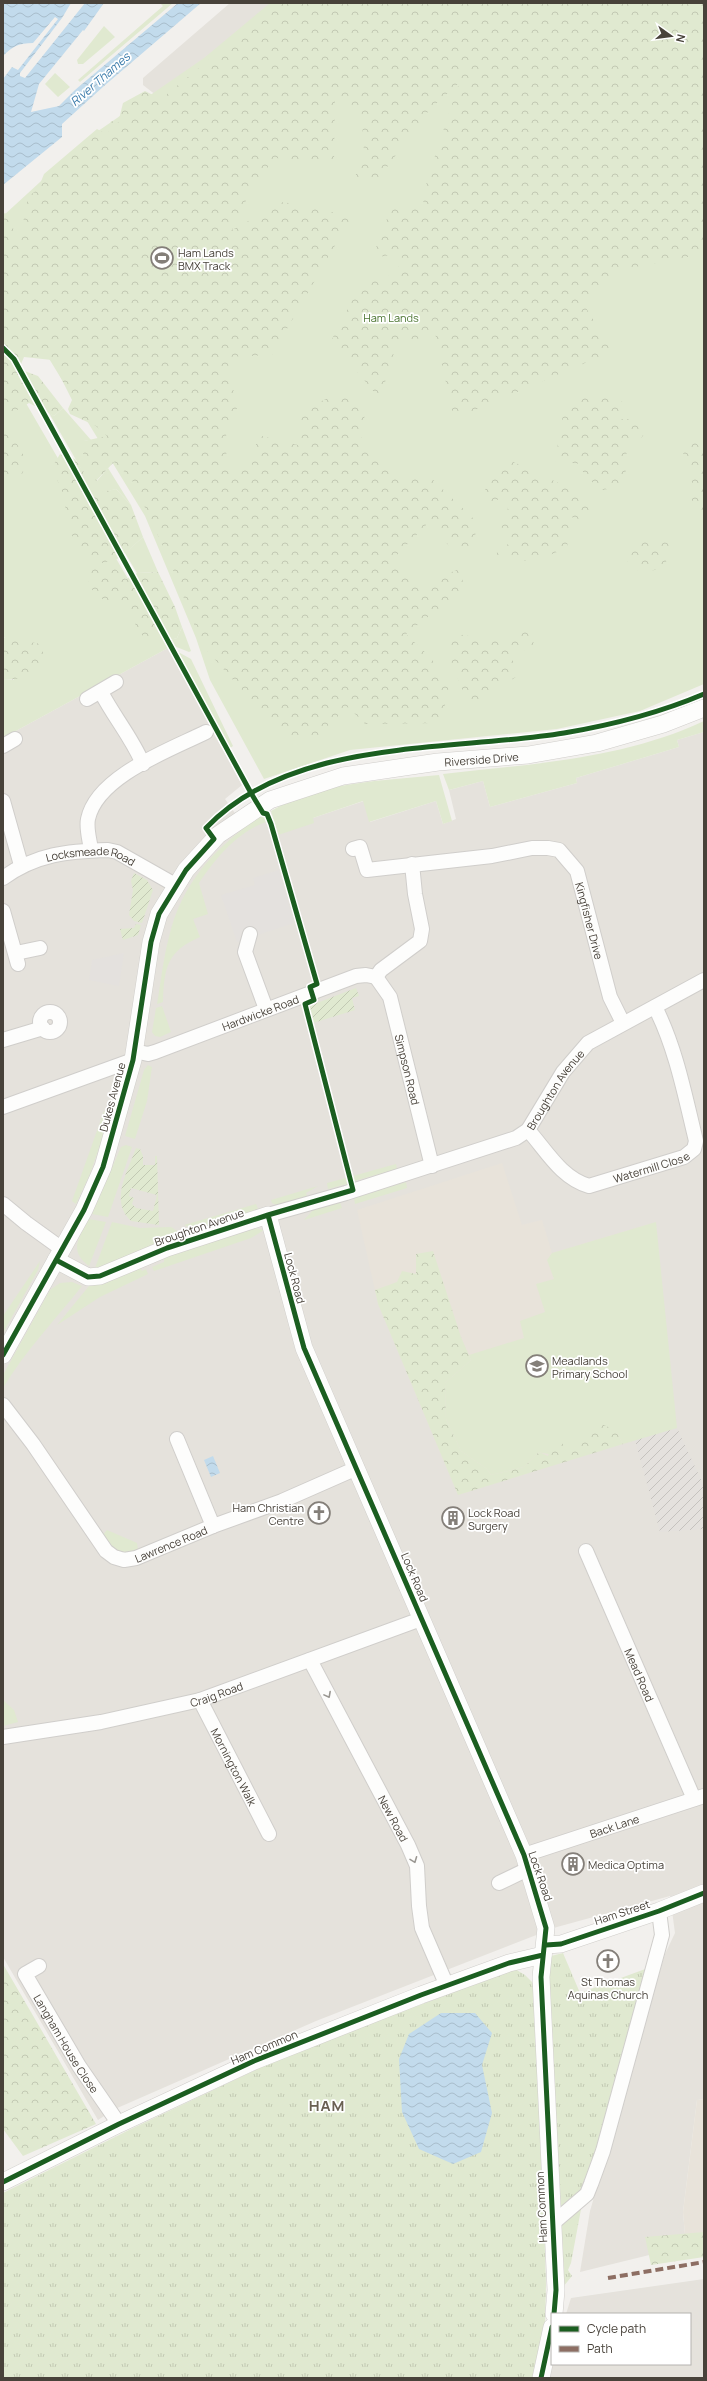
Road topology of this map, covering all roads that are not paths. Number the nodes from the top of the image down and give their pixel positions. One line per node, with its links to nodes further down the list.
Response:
1 (116, 682): 2 (street)
2 (101, 692): 3 (street); 6 (street)
3 (87, 699)
4 (704, 708): 8 (street, Riverside Drive)
5 (206, 732): 6 (street)
6 (143, 764): 10 (street)
7 (3, 801): 12 (street)
8 (259, 806): 14 (street, Dukes Avenue)
9 (353, 849): 11 (street, Kingfisher Drive)
10 (91, 850): 12 (street, Locksmeade Road); 14 (street, Locksmeade Road)
11 (412, 864): 18 (street); 22 (street, Kingfisher Drive)
12 (21, 865): 13 (street, Locksmeade Road)
13 (3, 878)
14 (177, 886): 25 (street, Dukes Avenue)
15 (3, 911): 17 (street)
16 (250, 934): 21 (street)
17 (40, 948)
18 (376, 977): 21 (street, Hardwicke Road); 28 (street, Simpson Road)
19 (704, 980): 20 (street, Broughton Avenue)
20 (655, 1007): 22 (street, Broughton Avenue); 27 (street, Watermill Close)
21 (266, 1009): 25 (street, Hardwicke Road)
22 (623, 1022): 27 (street, Broughton Avenue)
23 (43, 1028): 24 (street)
24 (3, 1040)
25 (134, 1056): 26 (street, Hardwicke Road); 31 (street, Dukes Avenue)
26 (3, 1107)
27 (528, 1130): 28 (street, Broughton Avenue)
28 (432, 1166): 30 (street, Broughton Avenue)
29 (3, 1204): 31 (street)
30 (268, 1215): 31 (street, Broughton Avenue); 35 (street, Lock Road)
31 (59, 1254): 32 (street, Dukes Avenue)
32 (3, 1355)
33 (3, 1405): 36 (street, Lawrence Road)
34 (177, 1439): 36 (street)
35 (357, 1468): 36 (street, Lawrence Road); 38 (street, Lock Road)
36 (213, 1526)
37 (586, 1550): 42 (street, Mead Road)
38 (421, 1620): 39 (street, Craig Road); 44 (street, Lock Road)
39 (310, 1660): 40 (street, Craig Road); 50 (street, New Road, one-way to 50)
40 (200, 1700): 41 (street, Craig Road); 43 (street, Mornington Walk)
41 (3, 1737)
42 (699, 1797): 44 (street, Back Lane)
43 (269, 1834)
44 (526, 1862): 45 (street, Back Lane); 48 (street, Lock Road)
45 (499, 1883)
46 (704, 1894): 47 (street, Ham Street)
47 (659, 1911): 48 (street, Ham Street); 53 (street, Ham Common)
48 (544, 1950): 50 (street, Ham Common); 53 (street, Ham Common)
49 (39, 1966): 51 (street, Langham House Close)
50 (447, 1986): 51 (street, Ham Common)
51 (120, 2124): 52 (street, Ham Common)
52 (3, 2182)
53 (552, 2224): 54 (street, Ham Common)
54 (554, 2313)
55 (551, 2332): 56 (street)
56 (541, 2378)

